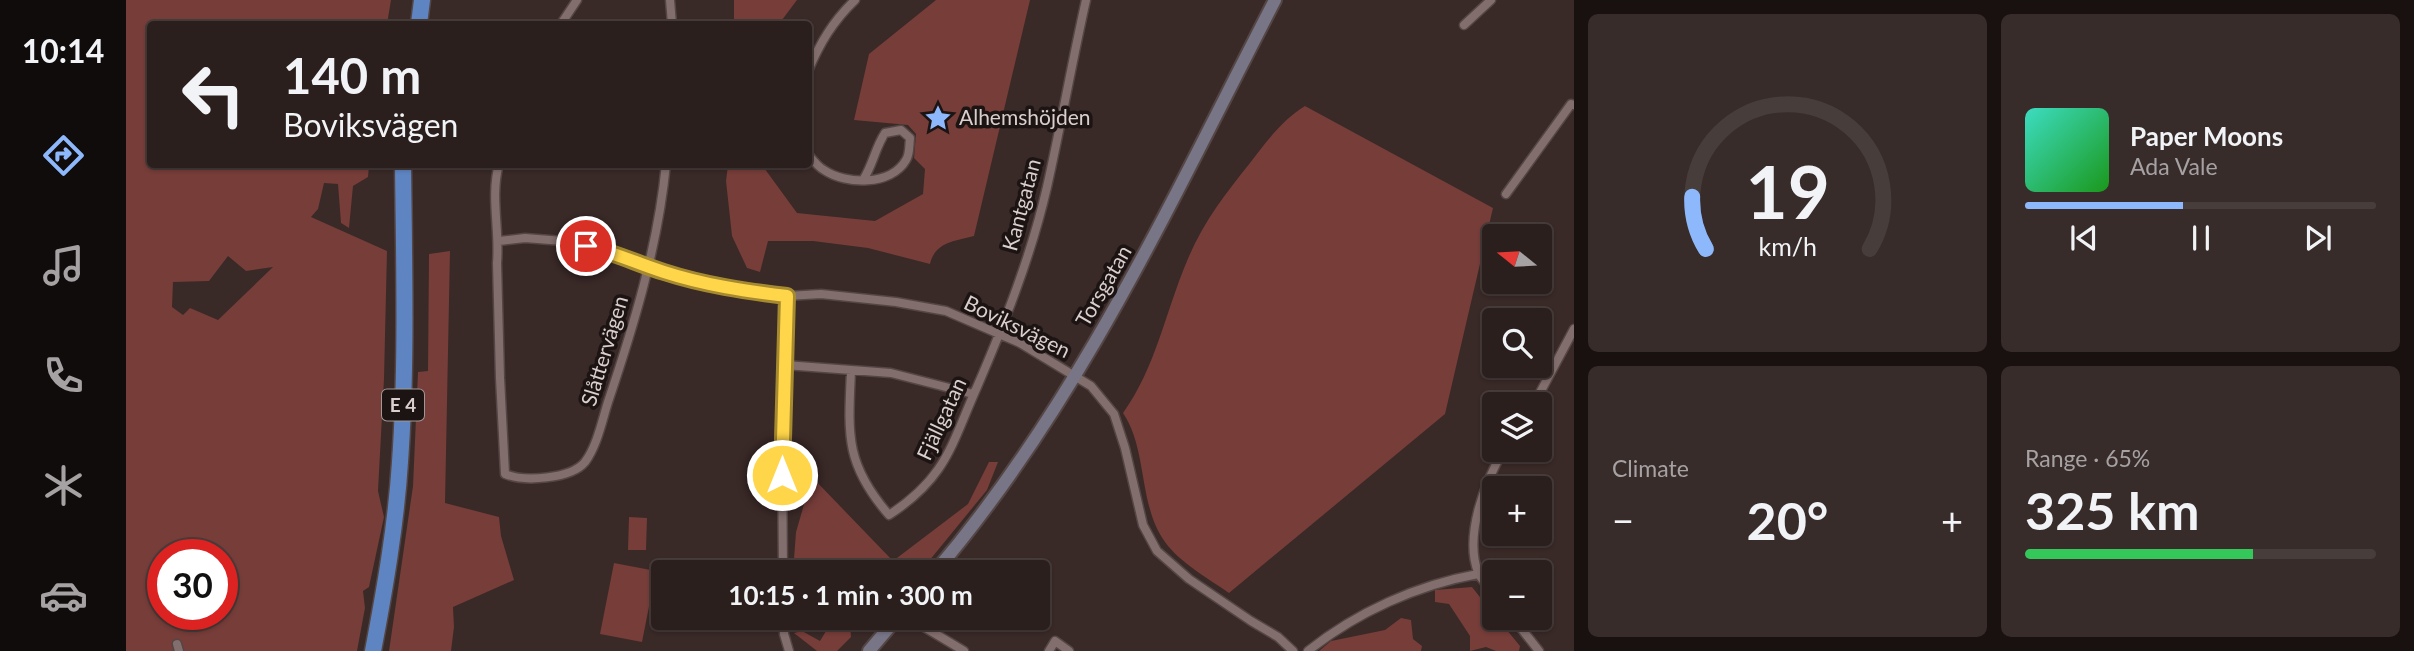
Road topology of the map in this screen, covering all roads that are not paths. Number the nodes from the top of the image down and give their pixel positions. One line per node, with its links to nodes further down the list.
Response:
1 (414, 0): 9 (highway)
2 (422, 0): 10 (highway)
3 (577, 0): 11 (street)
4 (670, 0): 12 (street)
5 (855, 0): 14 (street)
6 (1086, 0): 27 (street, Kantgatan)
7 (1275, 0): 30 (main road, Torsgatan)
8 (1491, 0): 13 (street)
9 (411, 21)
10 (419, 21)
11 (563, 21)
12 (672, 21)
13 (1464, 25)
14 (812, 61)
15 (1574, 106): 22 (street)
16 (812, 158): 21 (street)
17 (403, 168): 42 (highway, E 4)
18 (411, 168): 43 (highway, E 4)
19 (499, 168): 23 (street)
20 (665, 168): 24 (street, Slåttervägen)
21 (863, 180): 21 (street)
22 (1506, 194)
23 (499, 241): 24 (street, Boviksvägen); 24 (street, Slåttervägen)
24 (649, 267): 25 (street, Boviksvägen)
25 (787, 296): 27 (street, Boviksvägen); 28 (street)
26 (1574, 329): 31 (street)
27 (1000, 334): 30 (street, Boviksvägen); 32 (street, Fjällgatan)
28 (785, 365): 29 (street); 34 (street)
29 (851, 371): 32 (street); 32 (street, Fjällgatan)
30 (1074, 376): 35 (main road, Torsgatan); 49 (street, Boviksvägen)
31 (1540, 392)
32 (973, 394)
33 (1498, 462): 36 (street)
34 (783, 560)
35 (945, 560)
36 (1478, 574): 37 (street); 50 (street)
37 (1482, 579)
38 (784, 630): 44 (street)
39 (887, 630): 45 (main road)
40 (929, 630): 46 (street)
41 (1522, 630): 51 (street)
42 (373, 651)
43 (383, 651)
44 (789, 651)
45 (869, 651)
46 (964, 651)
47 (1049, 651): 48 (street)
48 (1069, 651)
49 (1293, 651)
50 (1308, 651)
51 (1539, 651)

